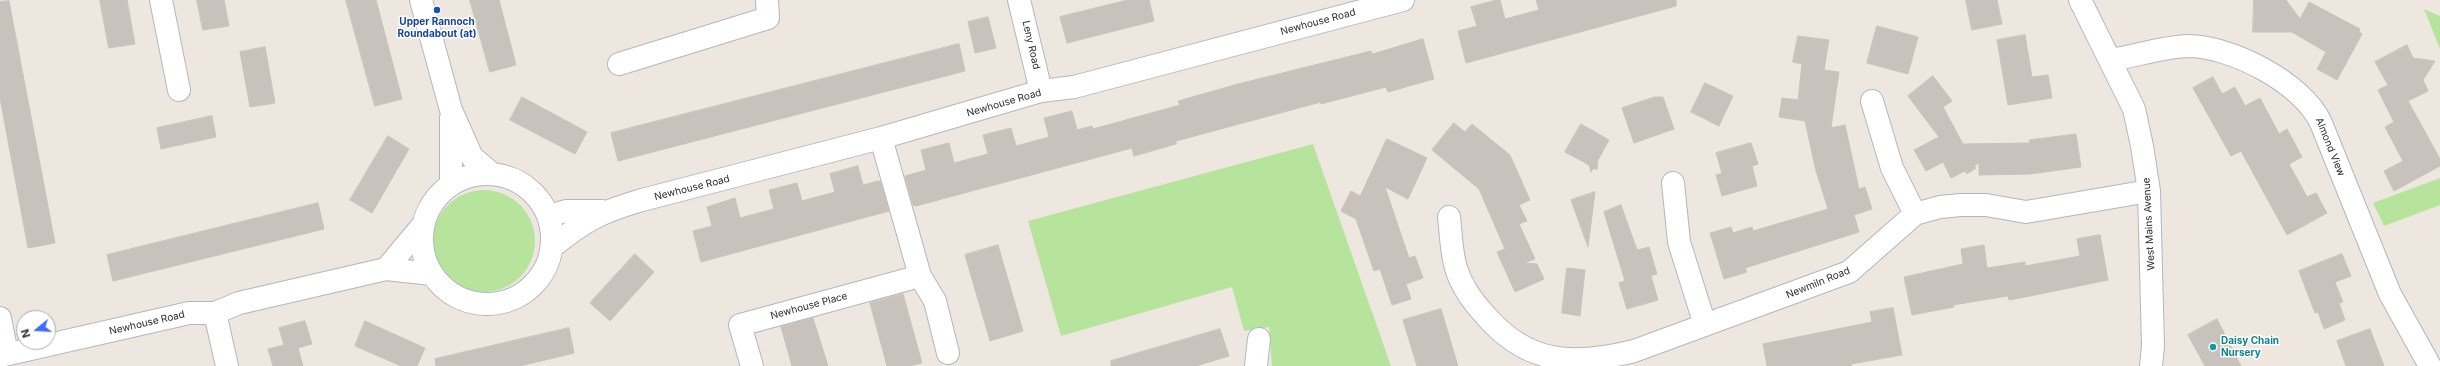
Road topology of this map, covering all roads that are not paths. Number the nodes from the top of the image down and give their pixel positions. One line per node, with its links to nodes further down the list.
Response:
1 (161, 0): 9 (street)
2 (421, 0): 12 (street)
3 (767, 0): 8 (street)
4 (1019, 0): 10 (street, Leny Road)
5 (1403, 0): 10 (street, Newhouse Road)
6 (2080, 0): 7 (street, West Mains Avenue)
7 (2110, 60): 17 (street, West Mains Avenue); 38 (street, Almond View)
8 (619, 64)
9 (178, 90)
10 (1041, 91): 13 (street, Newhouse Road)
11 (1872, 100): 19 (street)
12 (451, 110): 14 (street); 16 (street)
13 (881, 138): 18 (street, Newhouse Road); 26 (street)
14 (492, 174): 16 (street); 20 (street)
15 (1673, 183): 29 (street)
16 (451, 185): 22 (street)
17 (2149, 191): 19 (street, Newmiln Road); 37 (street, West Mains Avenue)
18 (607, 210): 20 (street, Newhouse Road); 23 (street, Newhouse Road)
19 (1915, 214): 29 (street, Newmiln Road)
20 (548, 216): 23 (street)
21 (1449, 217): 33 (street, Newmiln Road)
22 (422, 226): 24 (street); 25 (street)
23 (552, 247): 25 (street)
24 (386, 268): 25 (street, Newhouse Road); 27 (street, Newhouse Road)
25 (432, 274)
26 (920, 276): 31 (street); 35 (street, Newhouse Place)
27 (215, 313): 32 (street, Newhouse Road); 34 (street)
28 (0, 318): 32 (street)
29 (1705, 325): 33 (street, Newmiln Road)
30 (1259, 339): 36 (street)
31 (948, 354)
32 (3, 355)
33 (1519, 357)
34 (227, 366)
35 (752, 366)
36 (1256, 366)
37 (2151, 366)
38 (2430, 366)

